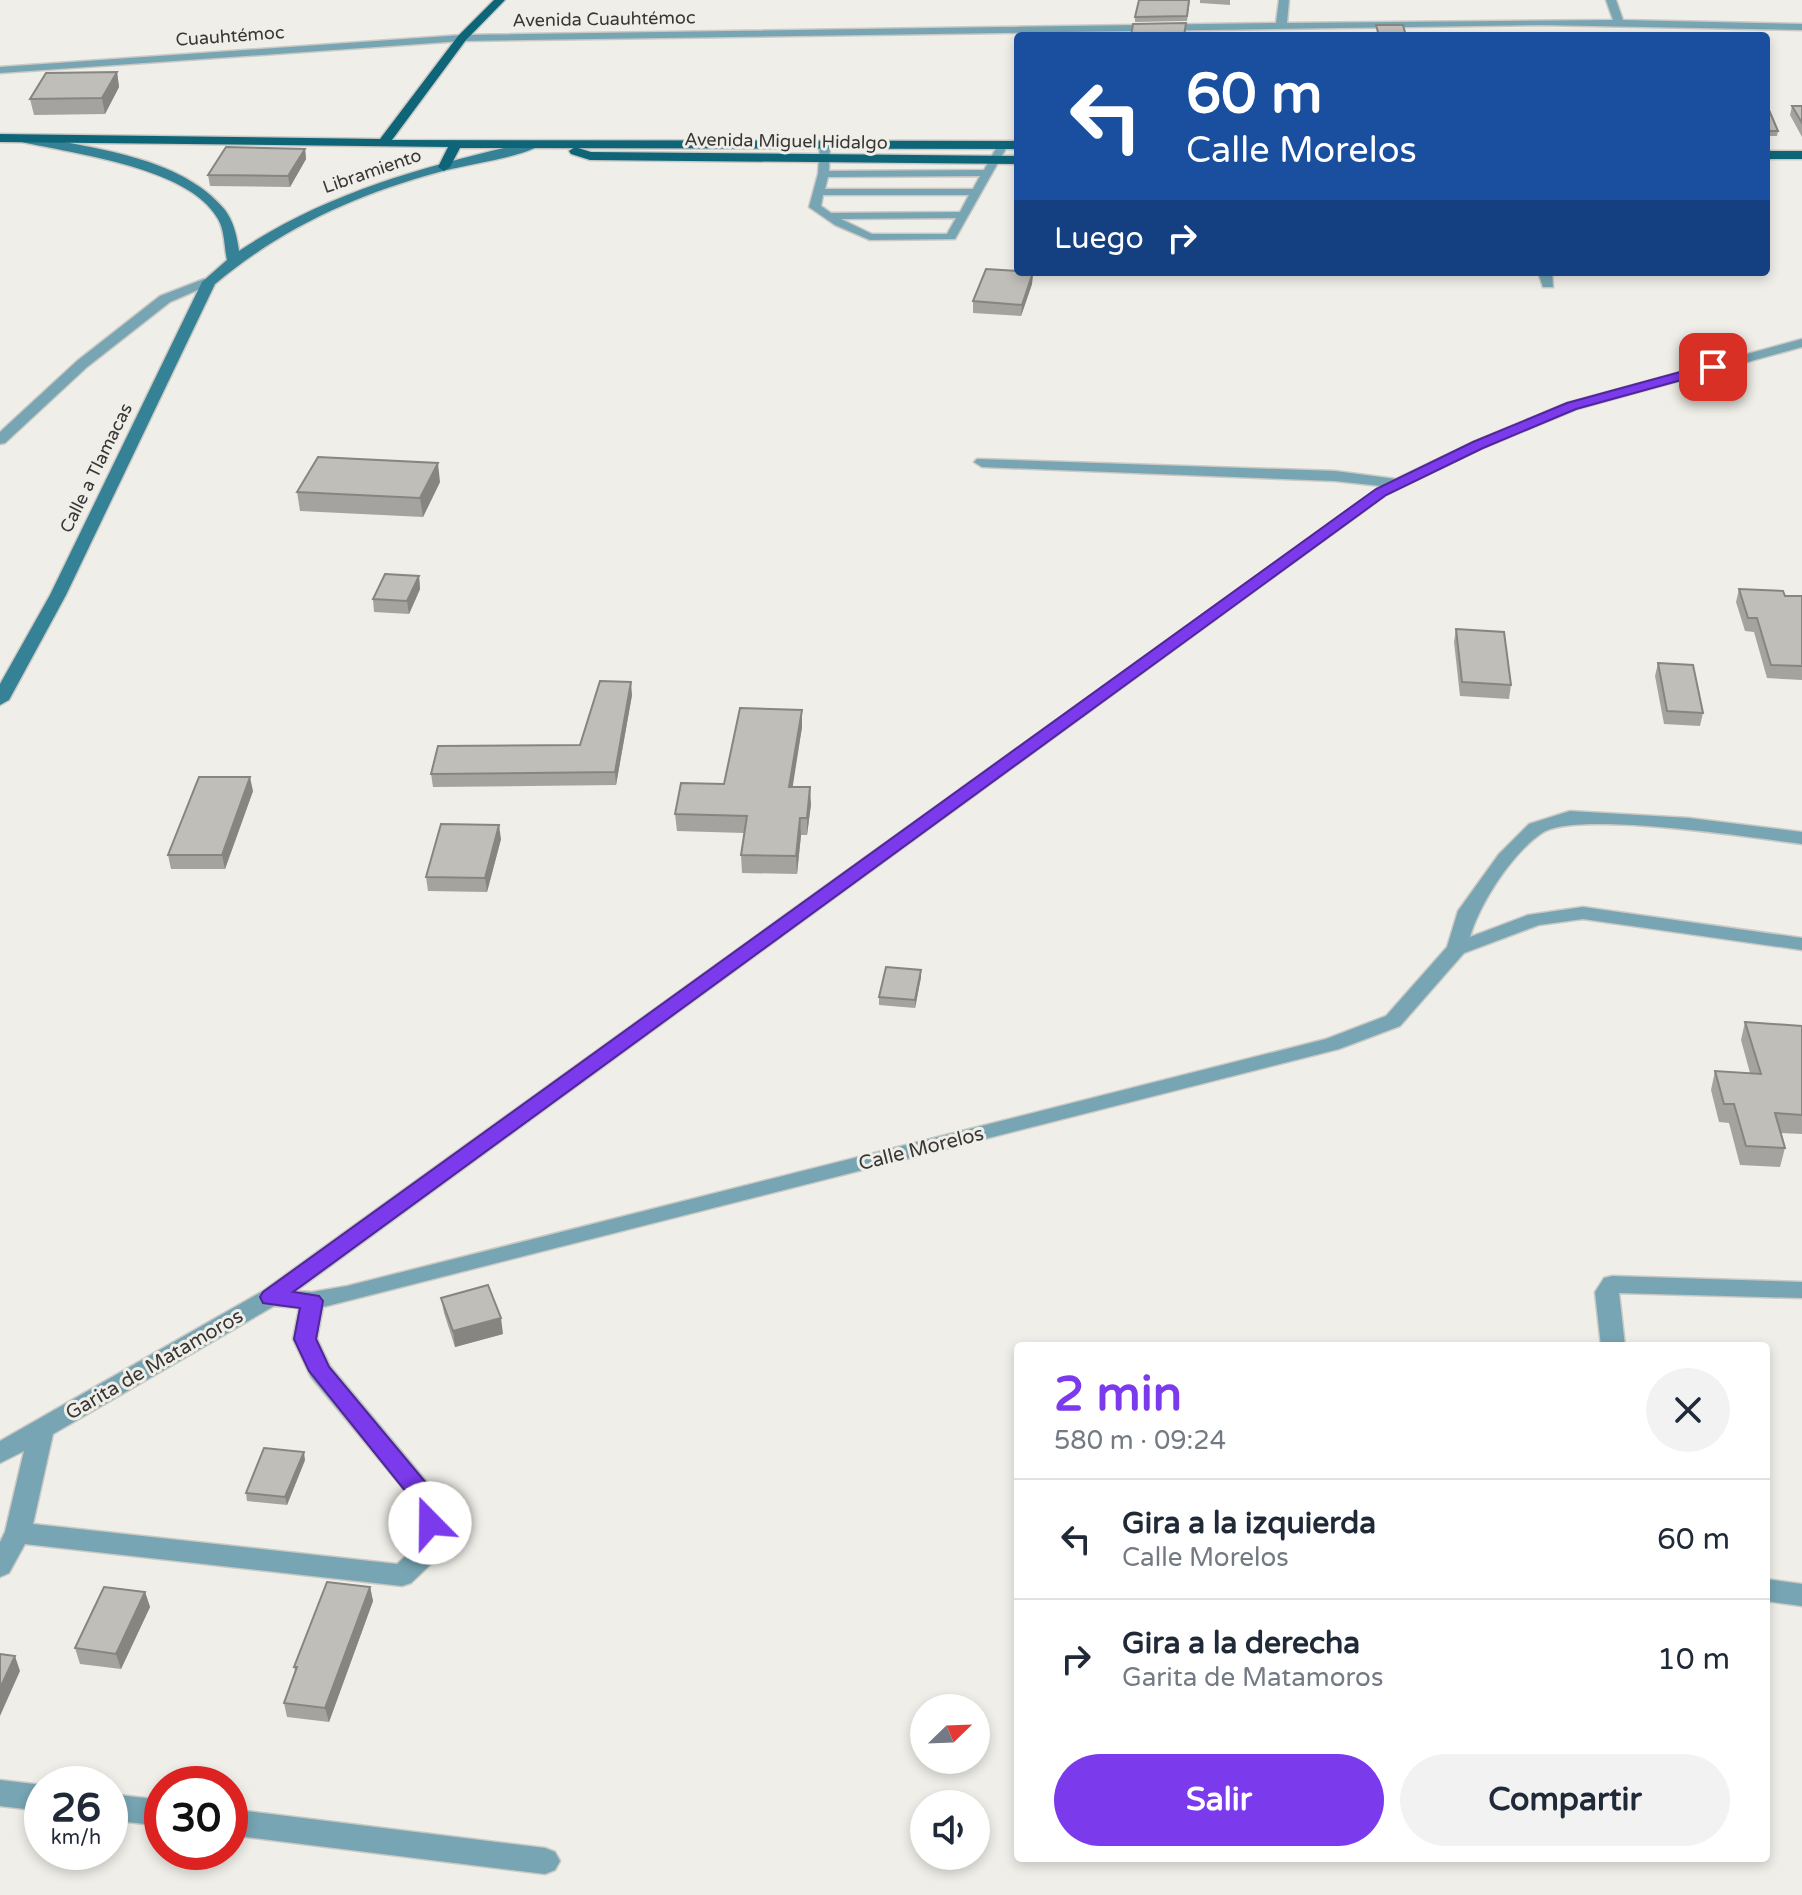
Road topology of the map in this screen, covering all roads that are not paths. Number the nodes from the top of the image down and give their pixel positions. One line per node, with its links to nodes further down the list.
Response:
1 (500, 0): 7 (main road)
2 (1284, 0): 5 (street)
3 (1611, 0): 4 (street)
4 (1619, 23): 5 (street, Avenida Cuauhtémoc); 6 (street, Avenida Cuauhtémoc)
5 (1281, 25): 7 (street, Avenida Cuauhtémoc)
6 (1802, 27)
7 (462, 38): 8 (street, Cuauhtémoc); 11 (main road)
8 (0, 70)
9 (0, 138): 10 (main road, Avenida Miguel Hidalgo)
10 (26, 139): 11 (main road, Avenida Miguel Hidalgo); 32 (main road)
11 (384, 142): 12 (main road, Avenida Miguel Hidalgo)
12 (456, 143): 13 (main road, Avenida Miguel Hidalgo); 25 (main road)
13 (534, 145): 14 (main road, Avenida Miguel Hidalgo); 25 (main road, Libramiento)
14 (556, 145): 15 (main road, Avenida Miguel Hidalgo); 22 (main road, Avenida Miguel Hidalgo)
15 (825, 145): 16 (main road, Avenida Miguel Hidalgo); 22 (lane)
16 (1003, 145): 17 (main road, Avenida Miguel Hidalgo); 23 (lane)
17 (1014, 145)
18 (1770, 145): 19 (main road)
19 (1802, 145)
20 (1770, 155): 21 (main road)
21 (1802, 155)
22 (822, 160): 23 (main road, Avenida Miguel Hidalgo); 27 (lane)
23 (993, 160): 24 (main road, Avenida Miguel Hidalgo); 26 (lane)
24 (1014, 160)
25 (444, 167): 32 (main road, Libramiento)
26 (988, 173): 27 (lane); 29 (lane)
27 (823, 174): 28 (lane)
28 (819, 192): 29 (lane); 31 (lane)
29 (977, 192): 30 (lane)
30 (964, 215): 31 (lane); 31 (lane)
31 (828, 216)
32 (233, 259): 33 (main road, Calle a Tlamacas)
33 (209, 282): 35 (street); 38 (main road, Calle a Tlamacas)
34 (1802, 343): 37 (street, Garita de Matamoros)
35 (0, 440)
36 (982, 462): 37 (street)
37 (1399, 484): 43 (street, Garita de Matamoros)
38 (0, 700)
39 (1802, 838): 41 (street)
40 (1802, 944): 41 (street, Calle Morelos)
41 (1457, 949): 44 (street, Calle Morelos)
42 (1802, 1290): 45 (street)
43 (271, 1297): 44 (street, Calle Morelos); 46 (street, Garita de Matamoros)
44 (312, 1301): 48 (street)
45 (1613, 1342)
46 (42, 1428): 47 (street, Garita de Matamoros); 48 (street)
47 (0, 1453)
48 (18, 1533): 49 (street)
49 (0, 1566)
50 (1770, 1591): 51 (street)
51 (1802, 1595)
52 (0, 1793): 53 (street)
53 (24, 1796)
54 (248, 1824): 55 (street)
55 (545, 1861)

